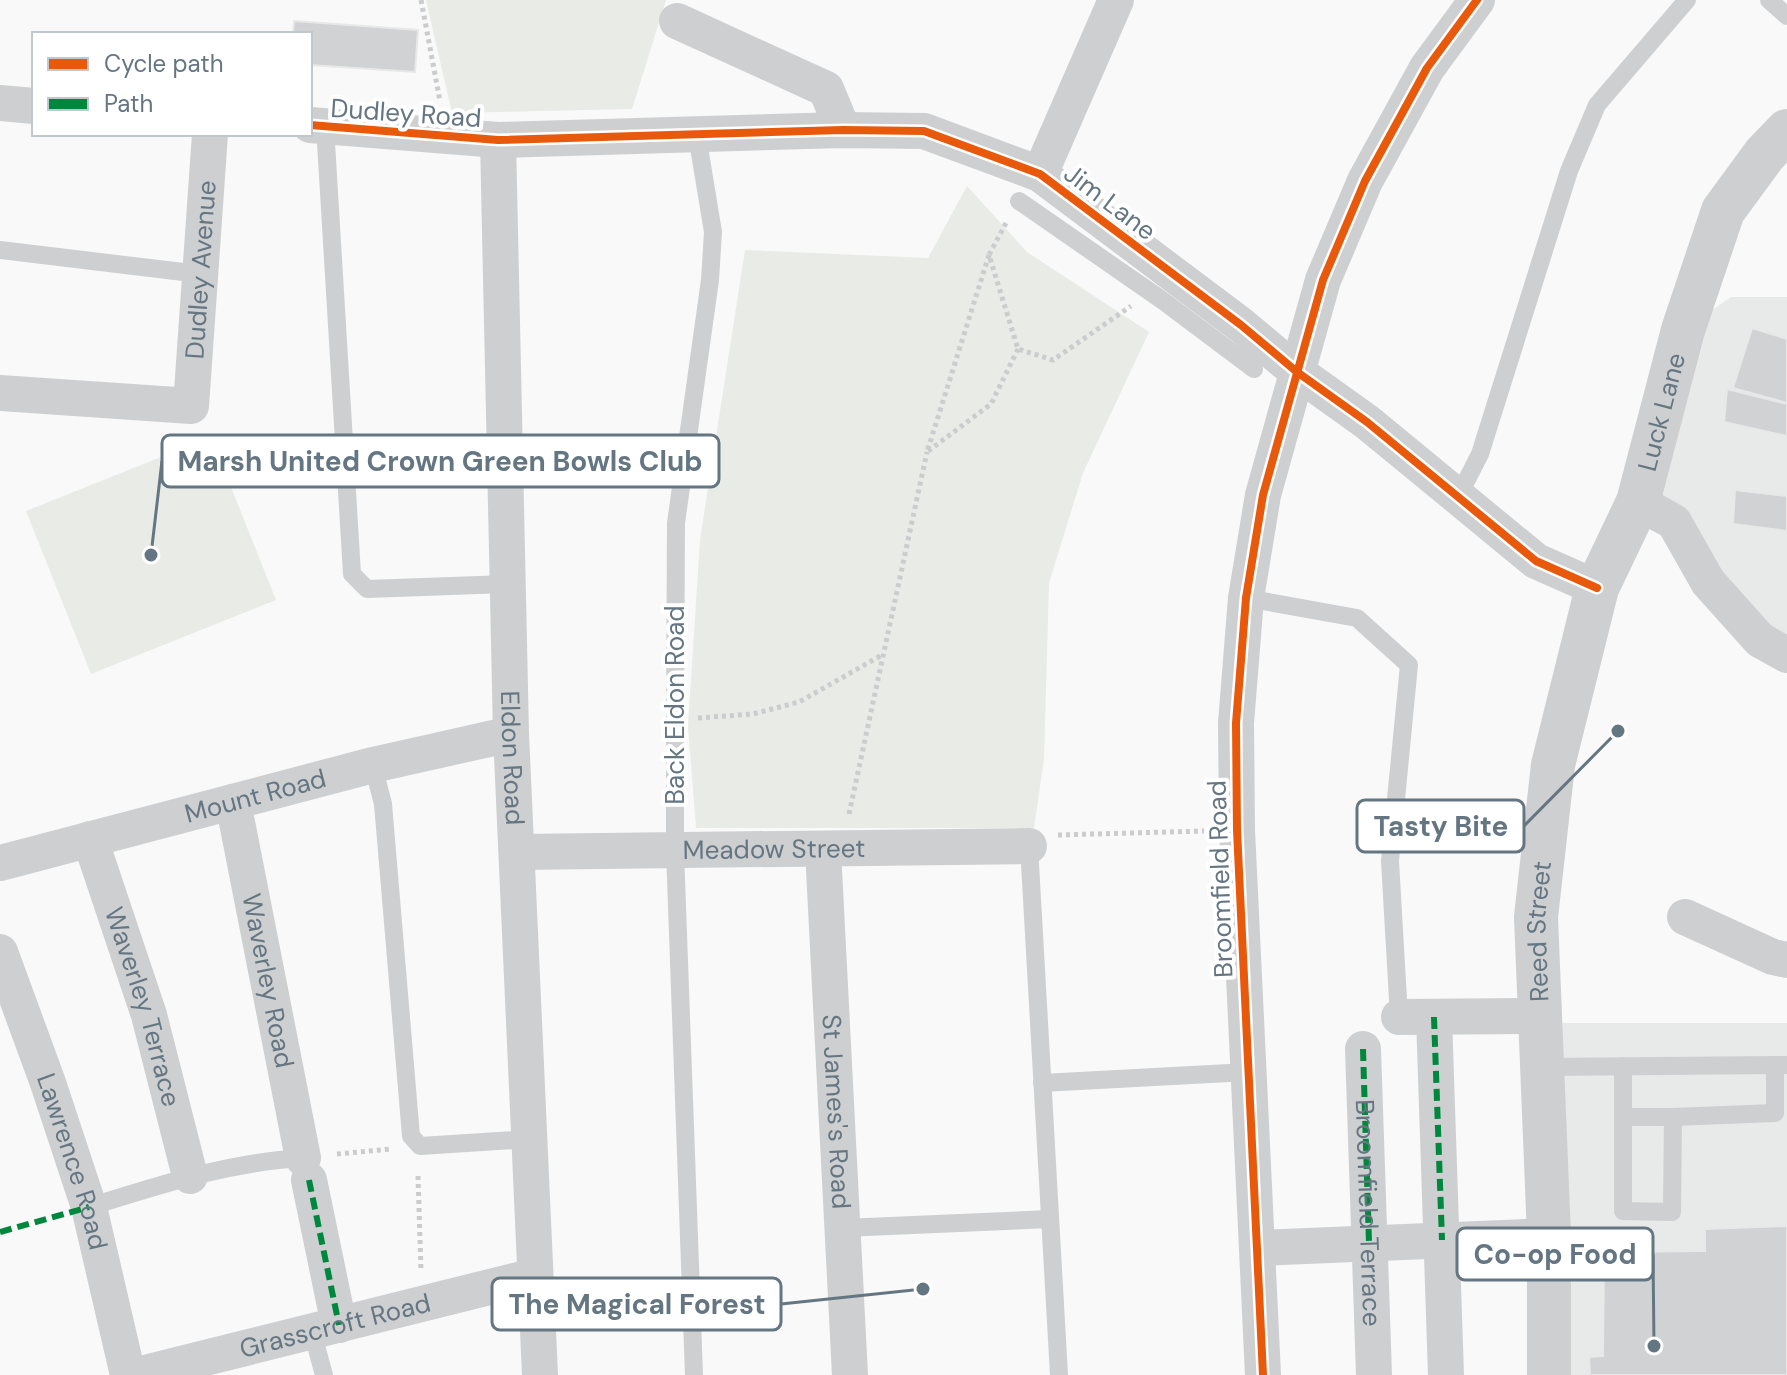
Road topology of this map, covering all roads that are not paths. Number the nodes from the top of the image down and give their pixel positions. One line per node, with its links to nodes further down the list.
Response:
1 (1116, 0): 15 (street)
2 (1477, 0): 20 (street, Broomfield Road)
3 (1687, 0): 22 (lane)
4 (1769, 0): 5 (lane)
5 (1787, 16)
6 (677, 21): 10 (street)
7 (0, 103): 8 (street)
8 (32, 106)
9 (318, 126): 14 (street, Dudley Road); 24 (lane)
10 (843, 130): 12 (street, Jim Lane); 15 (street, Jim Lane)
11 (1787, 131): 23 (street, Luck Lane)
12 (697, 135): 14 (street, Jim Lane); 34 (lane, Back Eldon Road)
13 (210, 136): 17 (street, Dudley Avenue)
14 (498, 140): 24 (street, Eldon Road)
15 (1030, 188): 18 (street, Jim Lane)
16 (0, 250): 17 (lane)
17 (200, 274): 21 (street, Dudley Avenue)
18 (1163, 290): 19 (lane, Jim Lane); 20 (street, Jim Lane)
19 (1254, 369)
20 (1297, 372): 22 (street, Jim Lane); 26 (street, Broomfield Road)
21 (0, 393)
22 (1458, 497): 25 (street, Jim Lane)
23 (1638, 502): 25 (street, Reed Street); 27 (street, Luck Lane)
24 (507, 584): 28 (street, Eldon Road)
25 (1597, 588): 40 (street, Reed Street)
26 (1246, 598): 41 (lane); 46 (street, Broomfield Road)
27 (1787, 655)
28 (511, 734): 29 (street, Mount Road); 35 (street, Eldon Road)
29 (373, 765): 30 (street, Mount Road); 50 (lane)
30 (233, 802): 31 (street, Mount Road); 51 (street, Waverley Road)
31 (90, 839): 36 (street, Mount Road); 52 (street, Waverley Terrace)
32 (1029, 846): 33 (street, Meadow Street); 47 (lane)
33 (832, 850): 34 (street, Meadow Street); 55 (street, St James's Road)
34 (675, 851): 35 (street, Meadow Street); 66 (lane, Back Eldon Road)
35 (518, 852): 50 (street, Eldon Road)
36 (0, 863)
37 (1685, 917): 39 (street)
38 (0, 952): 53 (street, Lawrence Road)
39 (1787, 960)
40 (1540, 1016): 41 (street); 45 (street, Reed Street)
41 (1416, 1017): 57 (street)
42 (1363, 1049): 58 (street, Broomfield Terrace)
43 (1781, 1065): 44 (lane); 49 (lane)
44 (1623, 1066): 45 (lane); 48 (lane)
45 (1542, 1067): 56 (street, Reed Street)
46 (1248, 1072): 47 (lane); 59 (street, Broomfield Road)
47 (1042, 1083): 54 (lane)
48 (1623, 1117): 49 (lane); 49 (lane)
49 (1673, 1117)
50 (530, 1139): 60 (street, Eldon Road)
51 (306, 1169): 52 (lane); 61 (street, Waverley Road)
52 (190, 1176): 53 (lane)
53 (89, 1207): 62 (street, Lawrence Road)
54 (1050, 1219): 55 (lane); 68 (lane)
55 (843, 1228): 67 (street, St James's Road)
56 (1549, 1236): 57 (street); 72 (street, Reed Street)
57 (1442, 1240): 58 (street); 71 (street)
58 (1369, 1243): 59 (street); 70 (street, Broomfield Terrace)
59 (1257, 1248): 69 (street, Broomfield Road)
60 (534, 1276): 61 (street, Grasscroft Road); 65 (street, Eldon Road)
61 (326, 1328): 63 (street, Grasscroft Road); 64 (lane)
62 (128, 1375)
63 (137, 1375)
64 (324, 1375)
65 (540, 1375)
66 (694, 1375)
67 (850, 1375)
68 (1059, 1375)
69 (1263, 1375)
70 (1374, 1375)
71 (1446, 1375)
72 (1549, 1375)

